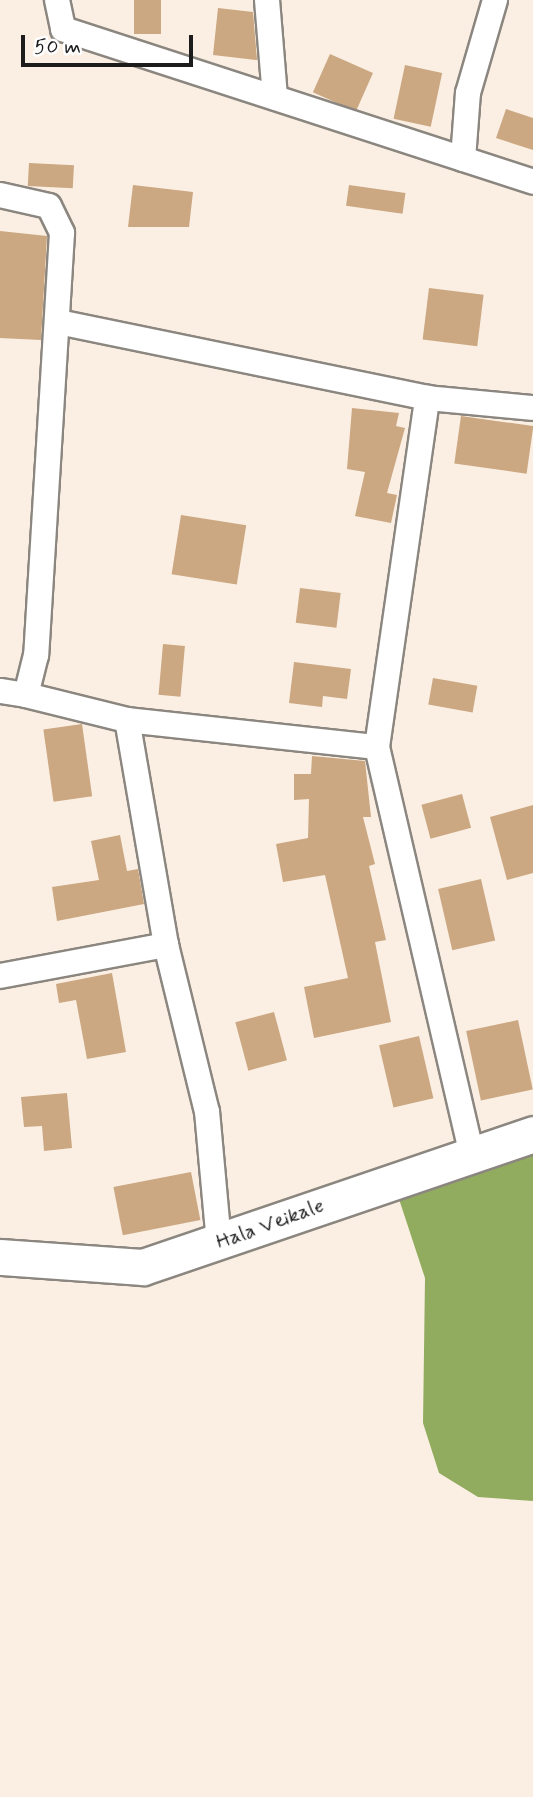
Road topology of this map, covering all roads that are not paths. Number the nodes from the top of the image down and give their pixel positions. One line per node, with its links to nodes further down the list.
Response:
1 (57, 0): 4 (street)
2 (267, 0): 4 (street)
3 (495, 0): 5 (street)
4 (275, 98): 5 (street)
5 (463, 159): 6 (street)
6 (533, 182)
7 (0, 195): 8 (street)
8 (58, 322): 9 (street); 12 (street)
9 (427, 398): 10 (street); 14 (street)
10 (533, 408)
11 (0, 691): 12 (street)
12 (26, 695): 13 (street)
13 (127, 719): 14 (street); 15 (street)
14 (377, 747): 18 (street)
15 (166, 945): 16 (street); 19 (street)
16 (0, 976)
17 (533, 1134): 18 (street, Hala Veikale)
18 (471, 1150): 19 (street, Hala Veikale)
19 (219, 1243): 20 (street, Hala Veikale)
20 (0, 1257)

